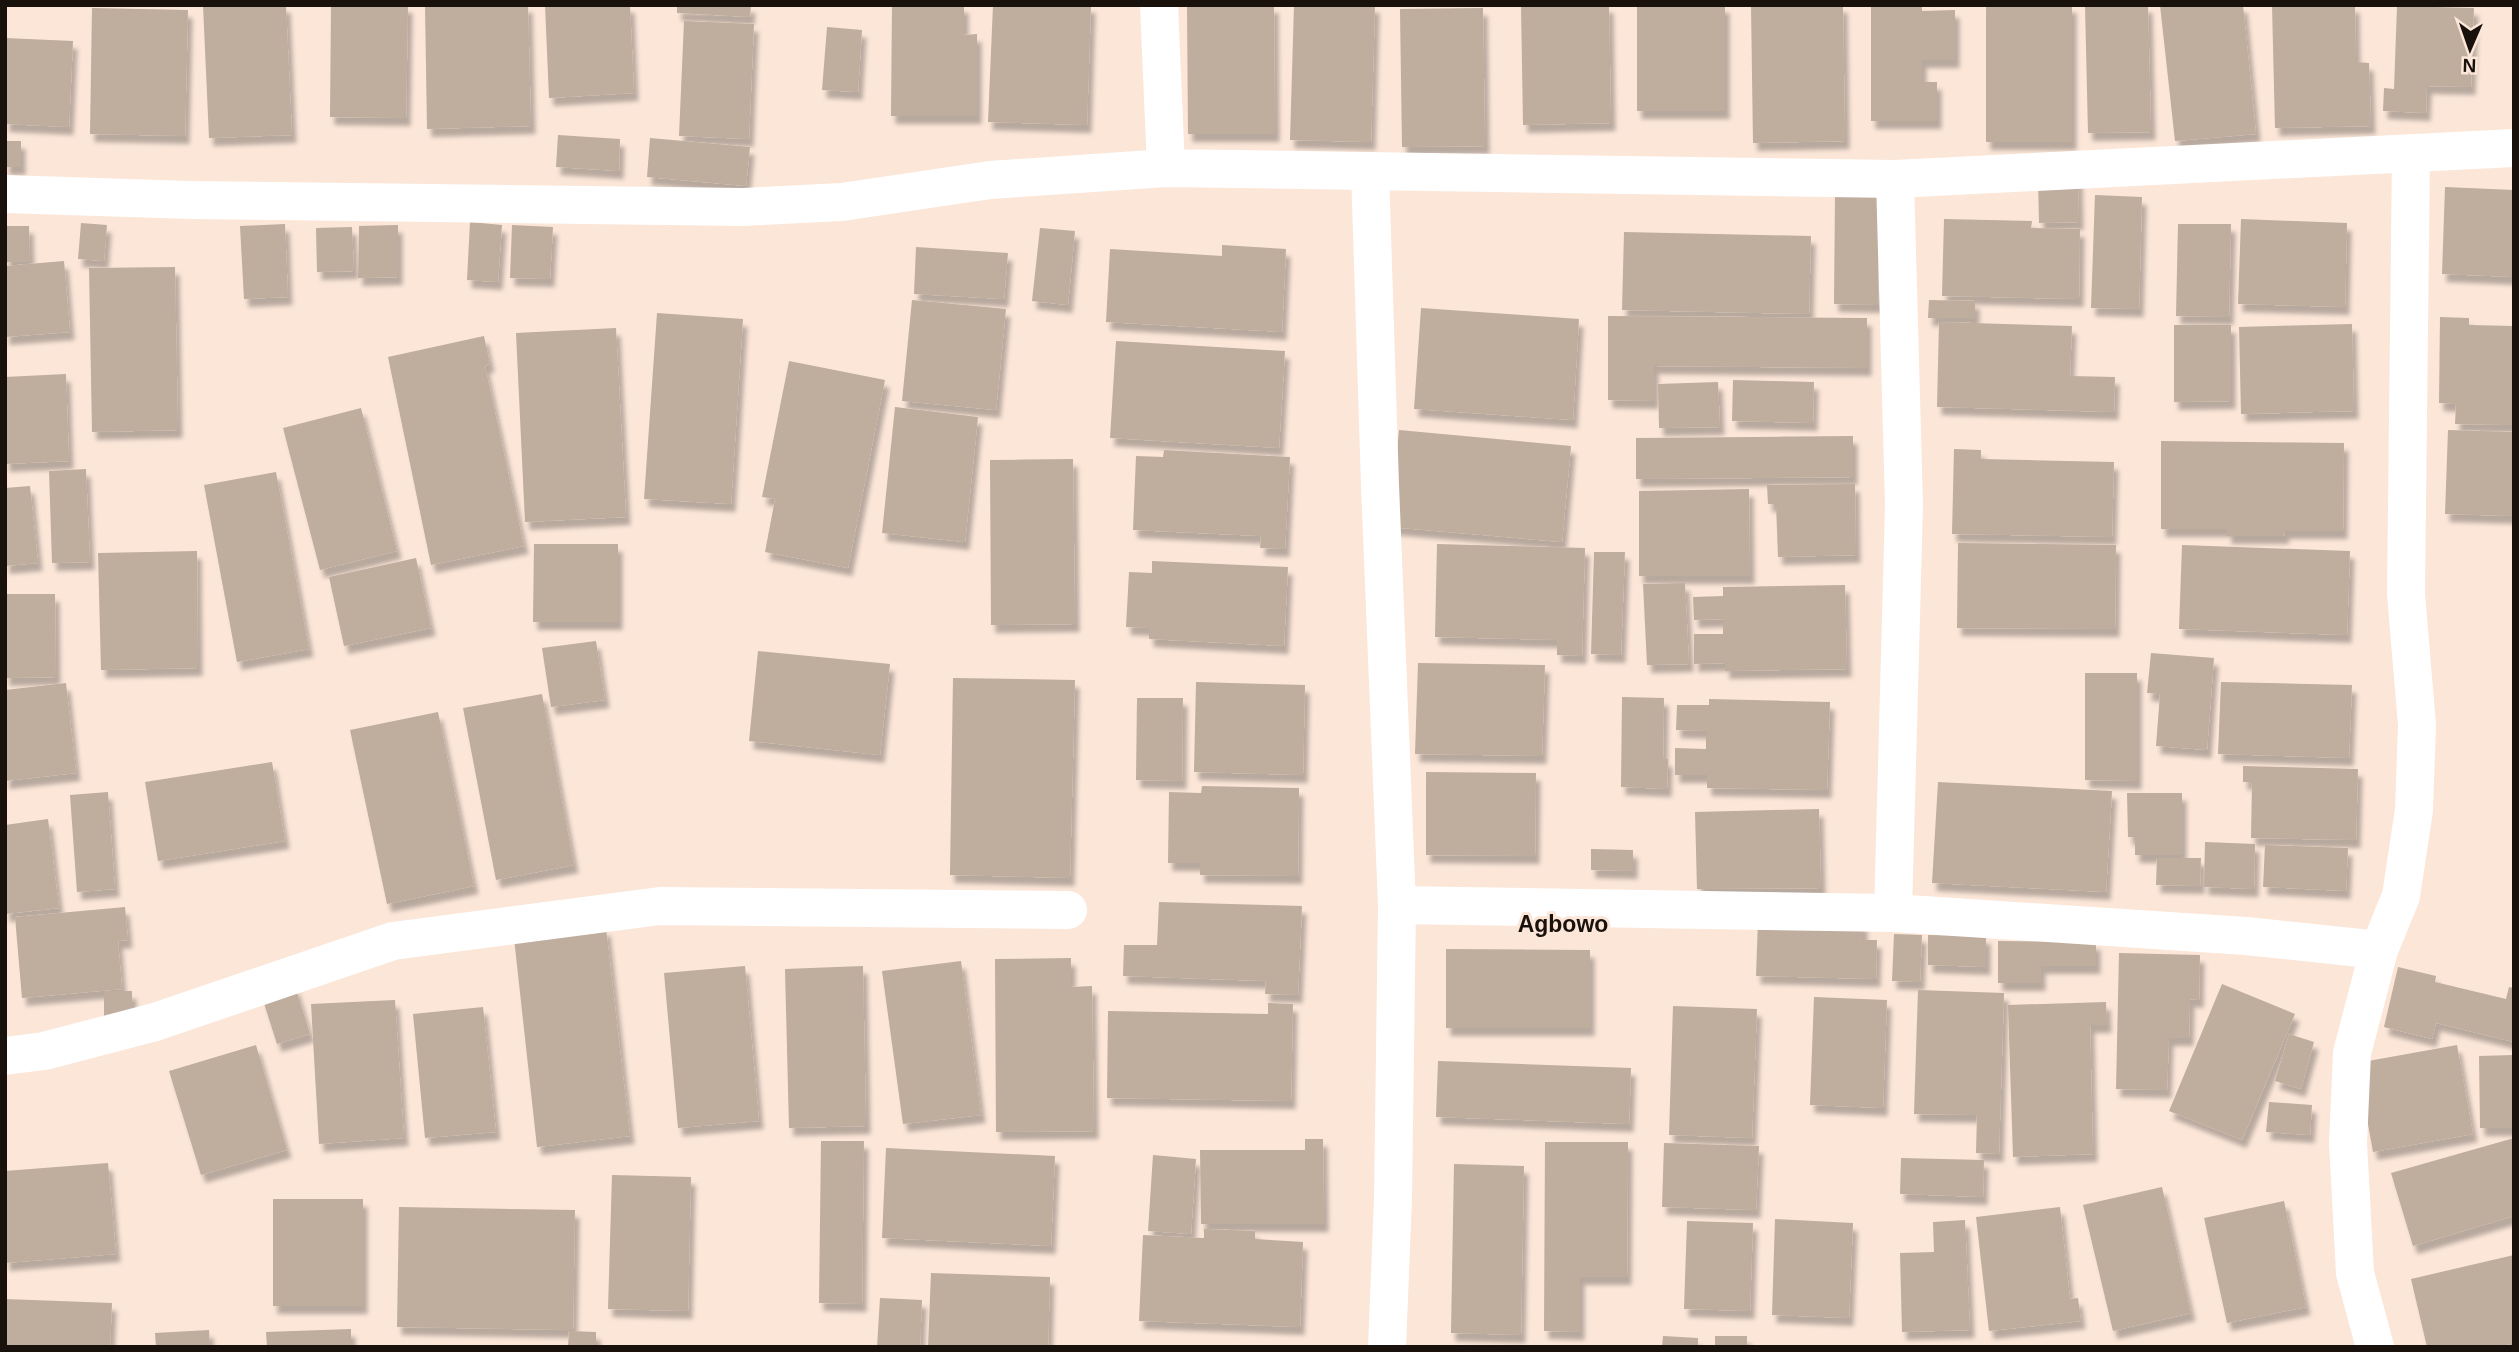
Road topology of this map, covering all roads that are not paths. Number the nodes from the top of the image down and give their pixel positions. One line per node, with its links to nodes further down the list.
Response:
1 (1160, 5): 4 (street)
2 (2514, 148): 3 (street)
3 (2411, 154): 6 (street); 11 (street)
4 (1166, 168): 5 (street); 7 (street)
5 (1370, 171): 6 (street); 8 (street)
6 (1895, 179): 10 (street)
7 (5, 194)
8 (1398, 905): 10 (street); 13 (street)
9 (1068, 910): 12 (street)
10 (1893, 913): 11 (street)
11 (2379, 950): 14 (street)
12 (5, 1056)
13 (1387, 1347)
14 (2375, 1347)

